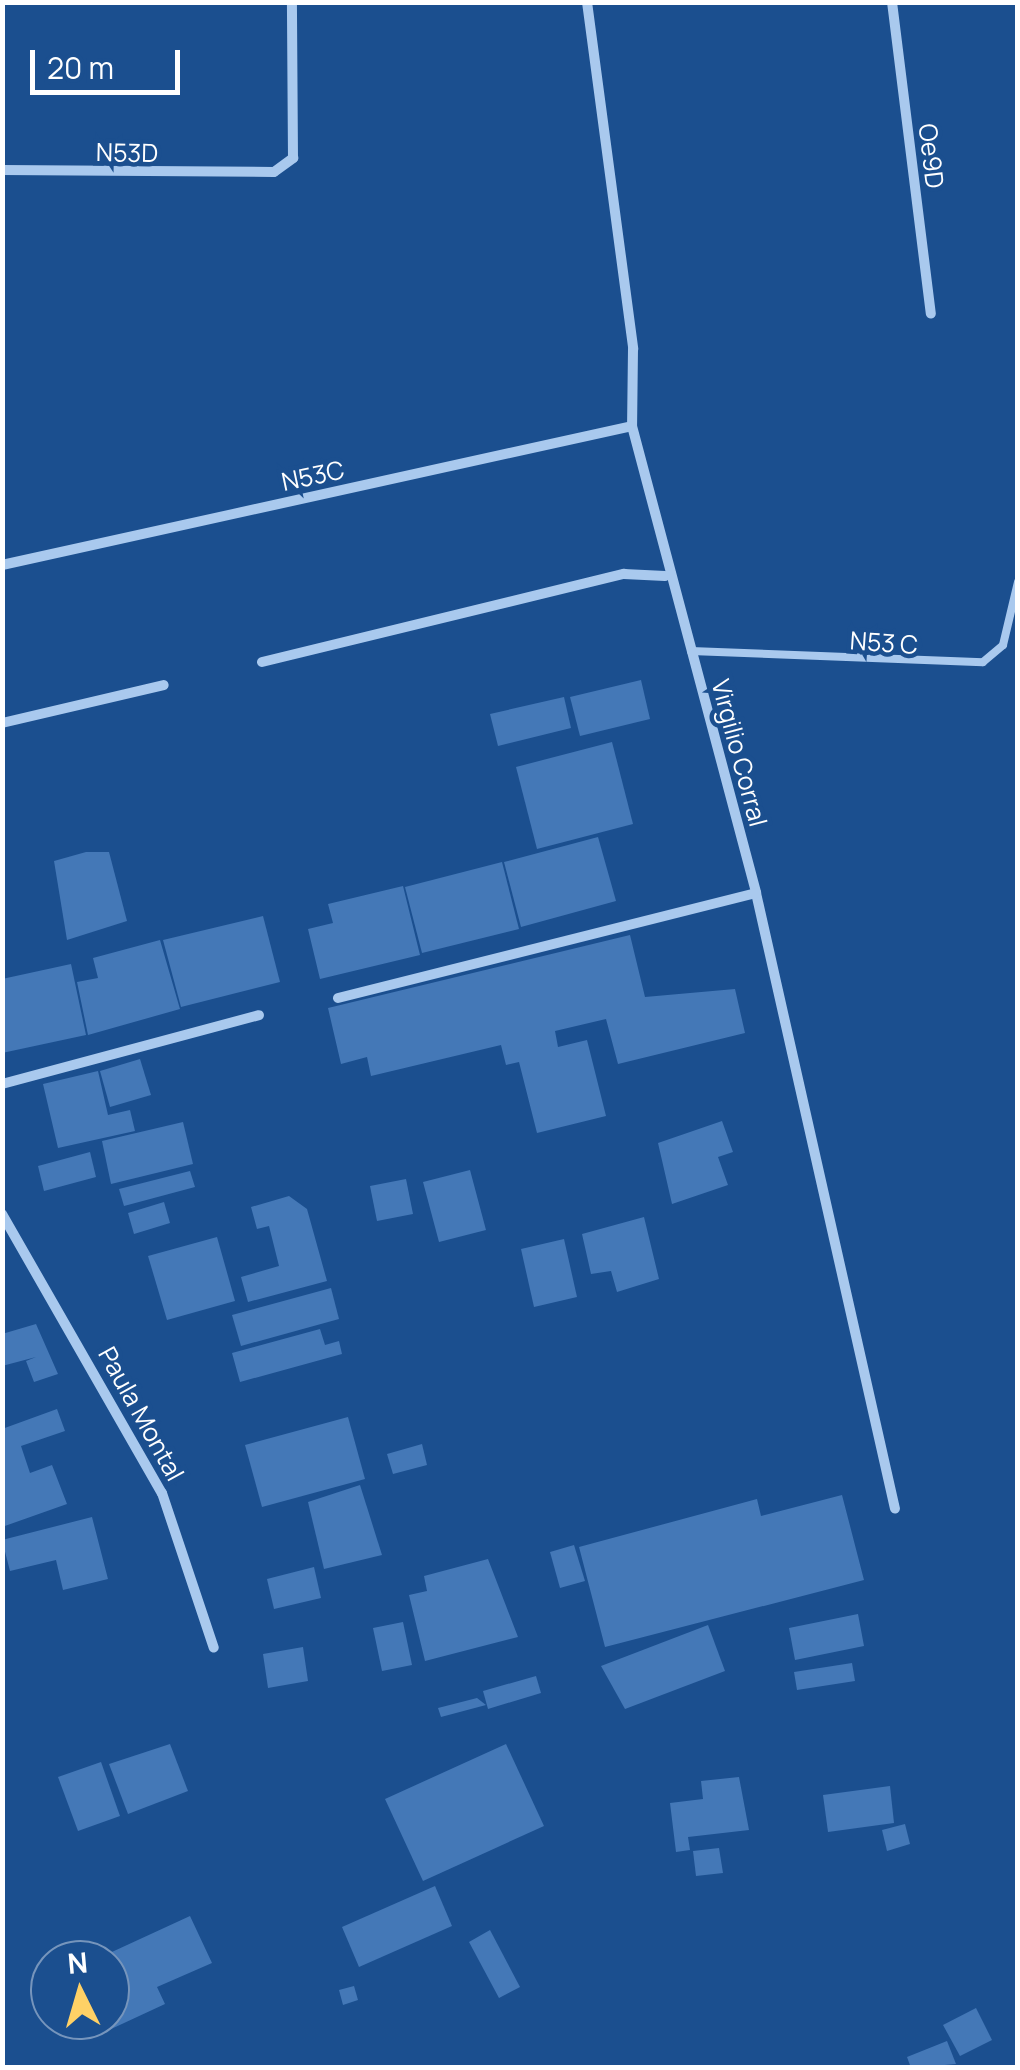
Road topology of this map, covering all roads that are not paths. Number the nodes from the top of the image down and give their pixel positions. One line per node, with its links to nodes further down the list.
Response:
1 (292, 2): 4 (street, N53D)
2 (587, 2): 6 (street, Virgilio Corral)
3 (892, 2): 5 (street, Oe9D)
4 (2, 170)
5 (931, 314)
6 (632, 426): 7 (street, N53C); 8 (street, Virgilio Corral)
7 (2, 566)
8 (665, 576): 10 (street, Virgilio Corral); 11 (street)
9 (1018, 582): 10 (lane, N53 C)
10 (691, 651): 14 (street, Virgilio Corral)
11 (262, 662)
12 (164, 685): 13 (street)
13 (2, 723)
14 (756, 893): 15 (street); 19 (street, Virgilio Corral)
15 (338, 998)
16 (259, 1014): 17 (street)
17 (2, 1084)
18 (2, 1214): 20 (street, Paula Montal)
19 (895, 1509)
20 (214, 1648)

